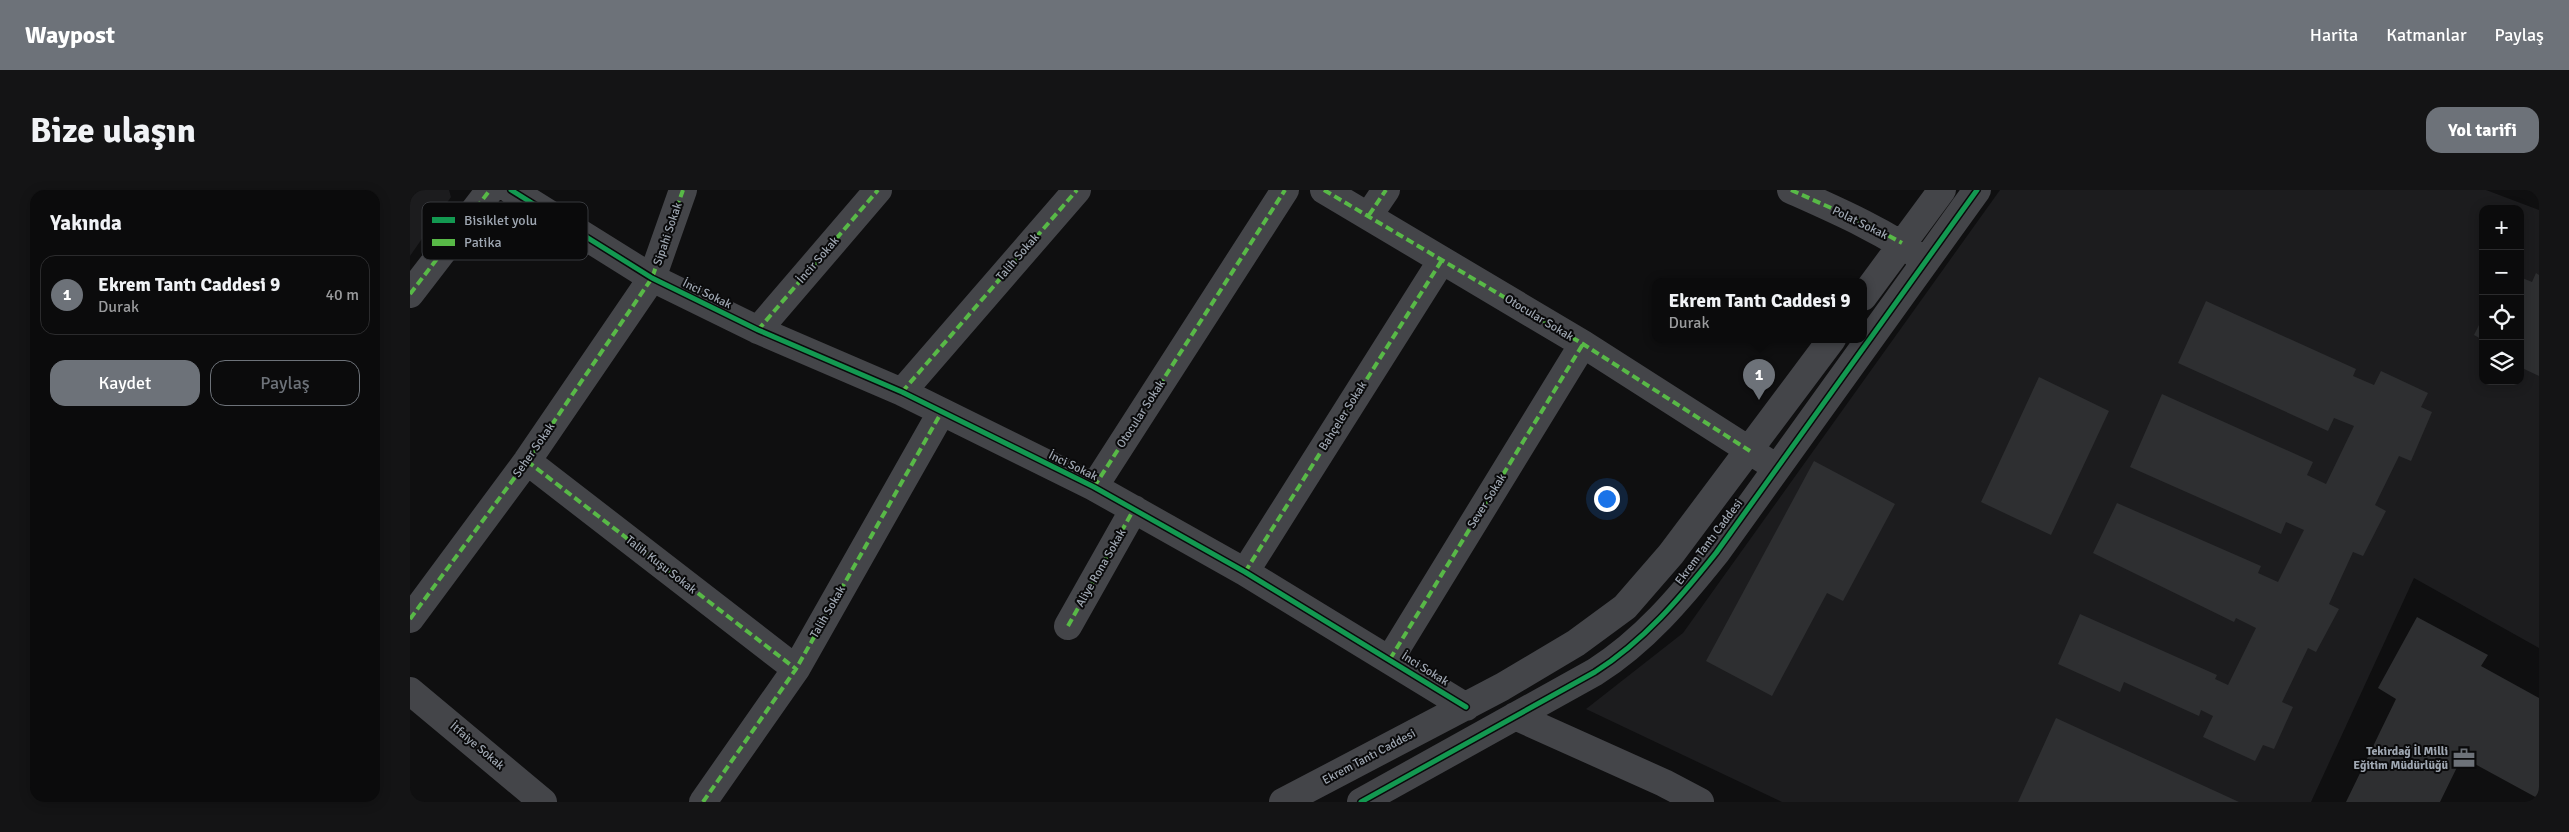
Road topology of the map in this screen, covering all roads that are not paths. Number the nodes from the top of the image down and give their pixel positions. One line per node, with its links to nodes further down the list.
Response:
1 (490, 190): 12 (street)
2 (511, 190): 13 (street, İnci Sokak)
3 (683, 190): 20 (street, Sipahi Sokak)
4 (878, 190): 23 (street, İncir Sokak)
5 (1076, 190): 28 (street, Talih Sokak)
6 (1285, 190): 33 (street, Otocular Sokak)
7 (1324, 190): 14 (street, Otocular Sokak)
8 (1386, 190): 14 (street)
9 (1791, 190): 16 (street, Polat Sokak)
10 (1942, 190): 16 (street)
11 (1977, 190): 19 (street, Ekrem Tantı Caddesi)
12 (481, 202)
13 (530, 202)
14 (1369, 215): 18 (street, Otocular Sokak)
15 (588, 238): 20 (street, İnci Sokak)
16 (1902, 244): 19 (street, Polat Sokak); 21 (street)
17 (436, 260): 22 (street)
18 (1442, 260): 27 (street, Otocular Sokak); 35 (street, Bahçeler Sokak)
19 (1926, 261): 24 (street, Ekrem Tantı Caddesi)
20 (652, 278): 23 (street, İnci Sokak); 31 (street, Seher Sokak)
21 (1867, 292)
22 (410, 294)
23 (758, 330): 28 (street, İnci Sokak)
24 (1867, 342)
25 (1829, 343): 30 (street, Ekrem Tantı Caddesi)
26 (1867, 343): 32 (street, Ekrem Tantı Caddesi)
27 (1583, 344): 30 (street, Otocular Sokak); 38 (street, Sever Sokak)
28 (902, 392): 29 (street, İnci Sokak)
29 (941, 413): 33 (street, İnci Sokak); 39 (street, Talih Sokak)
30 (1750, 451): 32 (street, Otocular Sokak); 40 (street, Ekrem Tantı Caddesi)
31 (527, 461): 36 (street, Seher Sokak); 39 (street, Talih Kuşu Sokak)
32 (1776, 468): 43 (street, Ekrem Tantı Caddesi)
33 (1094, 487): 34 (street, İnci Sokak)
34 (1134, 509): 35 (street, İnci Sokak); 37 (street, Aliye Rona Sokak)
35 (1245, 572): 38 (street, İnci Sokak)
36 (410, 619)
37 (1068, 626)
38 (1390, 659): 42 (street, İnci Sokak)
39 (796, 669): 46 (street, Talih Sokak)
40 (1502, 687): 42 (street, Ekrem Tantı Caddesi); 43 (street)
41 (410, 691): 45 (street, İtfaiye Sokak)
42 (1466, 707): 44 (street); 47 (street, Ekrem Tantı Caddesi)
43 (1515, 716): 44 (street, Ekrem Tantı Caddesi); 49 (street)
44 (1480, 735): 48 (street, Ekrem Tantı Caddesi)
45 (543, 802)
46 (703, 802)
47 (1283, 802)
48 (1361, 802)
49 (1700, 802)

